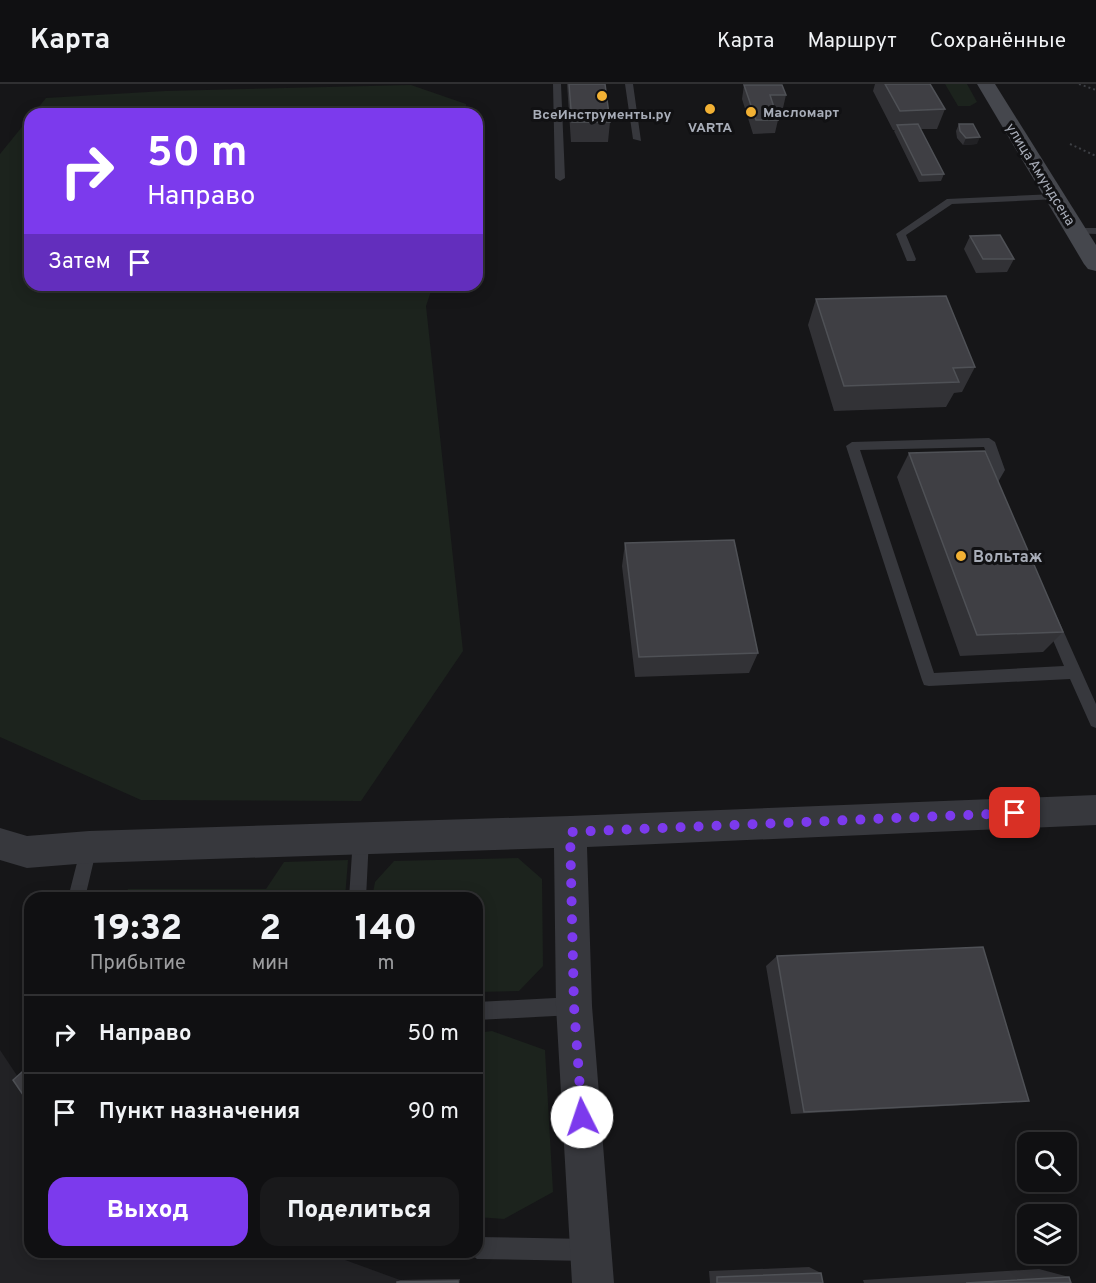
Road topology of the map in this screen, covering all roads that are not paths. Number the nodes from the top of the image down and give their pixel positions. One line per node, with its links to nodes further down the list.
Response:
1 (557, 84): 5 (lane)
2 (629, 84): 4 (lane)
3 (986, 84): 6 (main road, улица Амундсена)
4 (638, 139)
5 (560, 178)
6 (1055, 197): 7 (main road, улица Амундсена); 8 (lane)
7 (1086, 231): 9 (main road, улица Амундсена)
8 (911, 259)
9 (1096, 264)
10 (1000, 503): 12 (lane)
11 (1047, 609): 12 (lane)
12 (1074, 672): 13 (lane)
13 (1096, 722)
14 (1096, 810): 15 (street)
15 (570, 832): 16 (street); 21 (street)
16 (361, 838): 18 (street); 20 (lane)
17 (0, 844): 18 (street)
18 (89, 847): 19 (lane)
19 (78, 892)
20 (357, 892)
21 (574, 1006): 22 (lane); 24 (street)
22 (483, 1011)
23 (483, 1249): 24 (lane)
24 (593, 1266)

